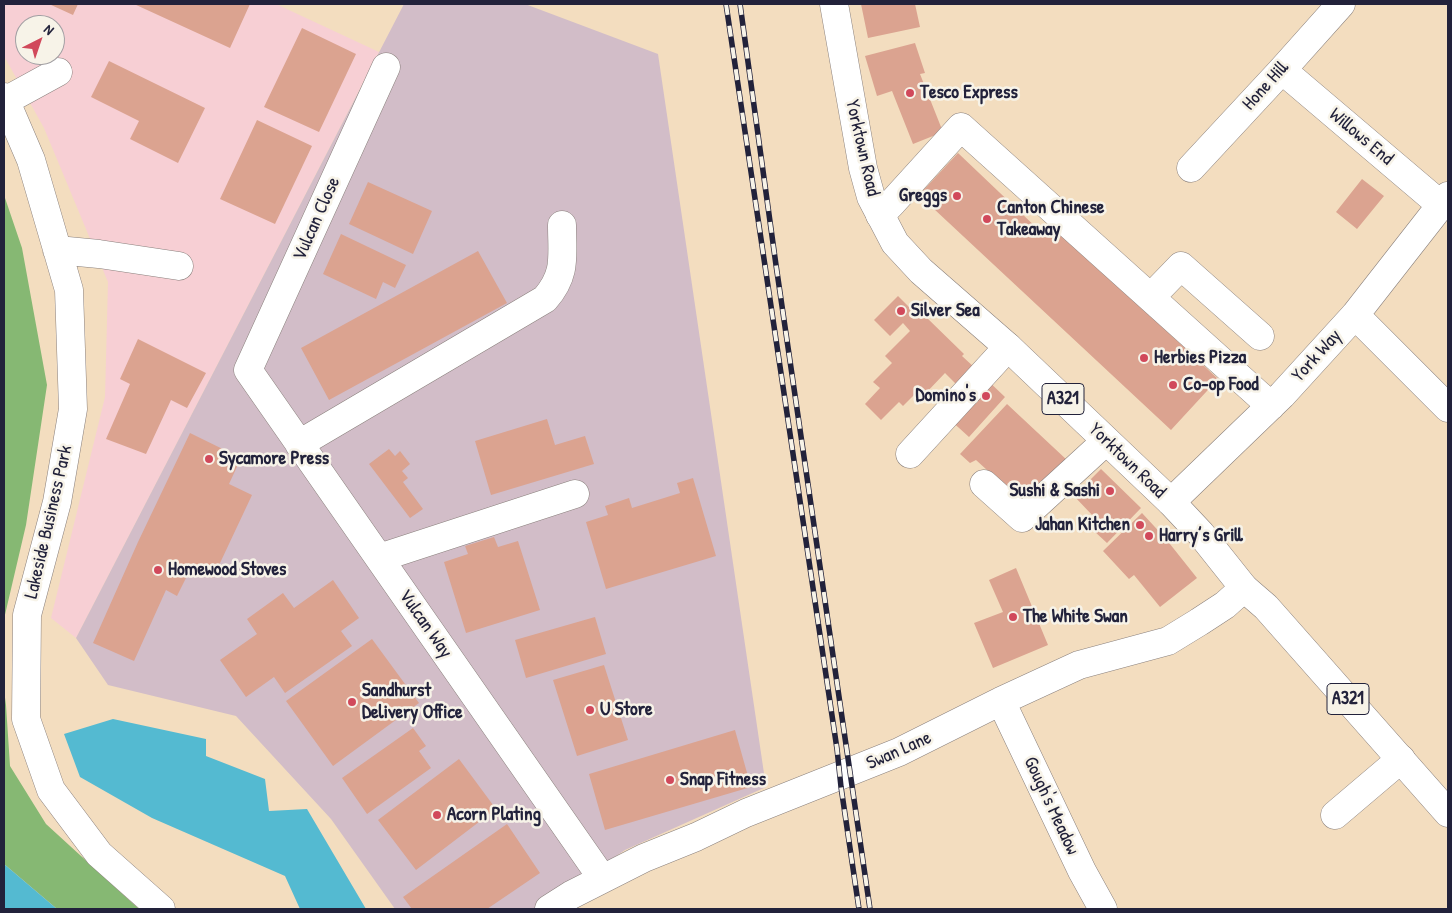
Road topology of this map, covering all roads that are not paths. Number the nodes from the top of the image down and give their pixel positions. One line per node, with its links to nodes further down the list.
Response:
1 (834, 4): 9 (street, Yorktown Road / A321)
2 (1341, 4): 4 (street, Hone Hill)
3 (386, 67): 19 (street, Vulcan Close)
4 (1282, 70): 7 (street, Hone Hill); 8 (street, Willows End)
5 (58, 72): 6 (street)
6 (5, 99): 11 (street, Lakeside Business Park)
7 (1191, 168)
8 (1445, 200): 15 (street, York Way)
9 (880, 215): 13 (street); 18 (street, Yorktown Road / A321)
10 (562, 224): 23 (street)
11 (57, 250): 12 (street); 35 (street, Lakeside Business Park)
12 (179, 266)
13 (1151, 297): 14 (street); 17 (street)
14 (1227, 307): 16 (street); 17 (street)
15 (1355, 315): 20 (street, York Way); 21 (street)
16 (1260, 336)
17 (1198, 340): 20 (street)
18 (1008, 348): 22 (street, Yorktown Road / A321); 24 (street)
19 (248, 370): 23 (street, Vulcan Way)
20 (1271, 406): 27 (street, York Way)
21 (1448, 408)
22 (1106, 441): 25 (street); 27 (street, Yorktown Road / A321)
23 (300, 444): 28 (street, Vulcan Way)
24 (910, 454)
25 (984, 484)
26 (575, 494): 28 (street)
27 (1171, 502): 29 (street, Yorktown Road / A321)
28 (379, 558): 34 (street, Vulcan Way)
29 (1244, 588): 30 (street, Swan Lane); 31 (street, Yorktown Road / A321)
30 (1001, 701): 34 (street, Swan Lane); 37 (street, Gough's Meadow)
31 (1401, 759): 32 (street, Yorktown Road / A321); 33 (street)
32 (1448, 812)
33 (1335, 815)
34 (602, 878): 36 (street, Swan Lane)
35 (161, 909)
36 (549, 909)
37 (1104, 909)

